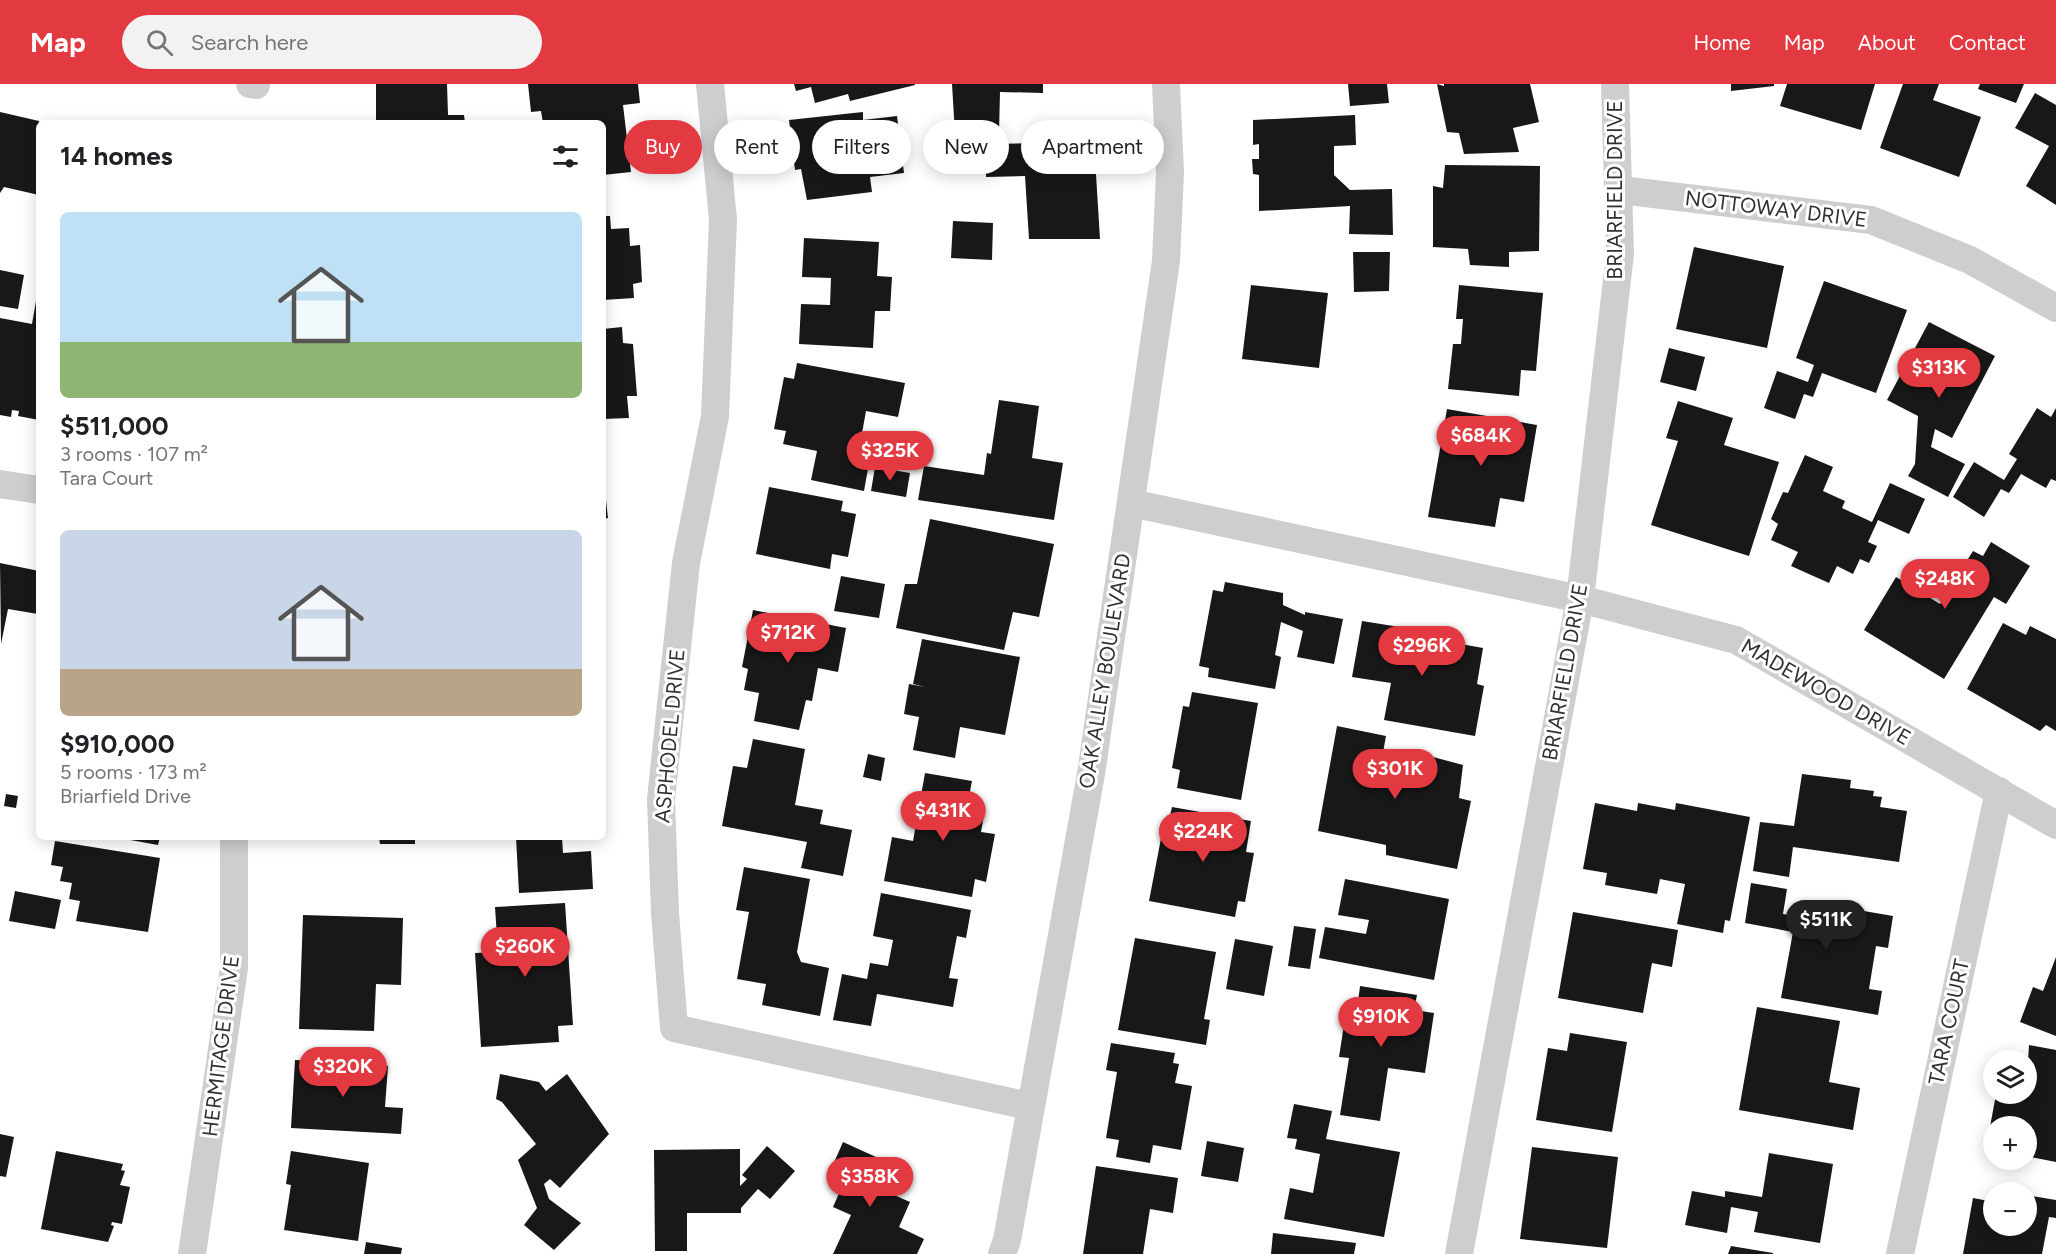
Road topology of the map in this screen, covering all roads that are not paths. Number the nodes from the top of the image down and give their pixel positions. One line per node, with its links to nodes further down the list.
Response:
1 (710, 84): 13 (street, ASPHODEL DRIVE)
2 (1166, 84): 8 (street, OAK ALLEY BOULEVARD)
3 (1615, 84): 4 (street, BRIARFIELD DRIVE)
4 (1620, 190): 5 (street, NOTTOWAY DRIVE); 9 (street, BRIARFIELD DRIVE)
5 (2056, 308)
6 (0, 484): 7 (street)
7 (36, 490)
8 (1131, 503): 9 (street, MADEWOOD DRIVE); 13 (street, OAK ALLEY BOULEVARD)
9 (1580, 599): 10 (street, MADEWOOD DRIVE); 16 (street, BRIARFIELD DRIVE)
10 (1999, 791): 11 (street, MADEWOOD DRIVE); 17 (street, TARA COURT)
11 (2056, 825)
12 (234, 840): 14 (street, HERMITAGE DRIVE)
13 (1029, 1106): 15 (street, OAK ALLEY BOULEVARD)
14 (192, 1254)
15 (1002, 1254)
16 (1459, 1254)
17 (1900, 1254)

